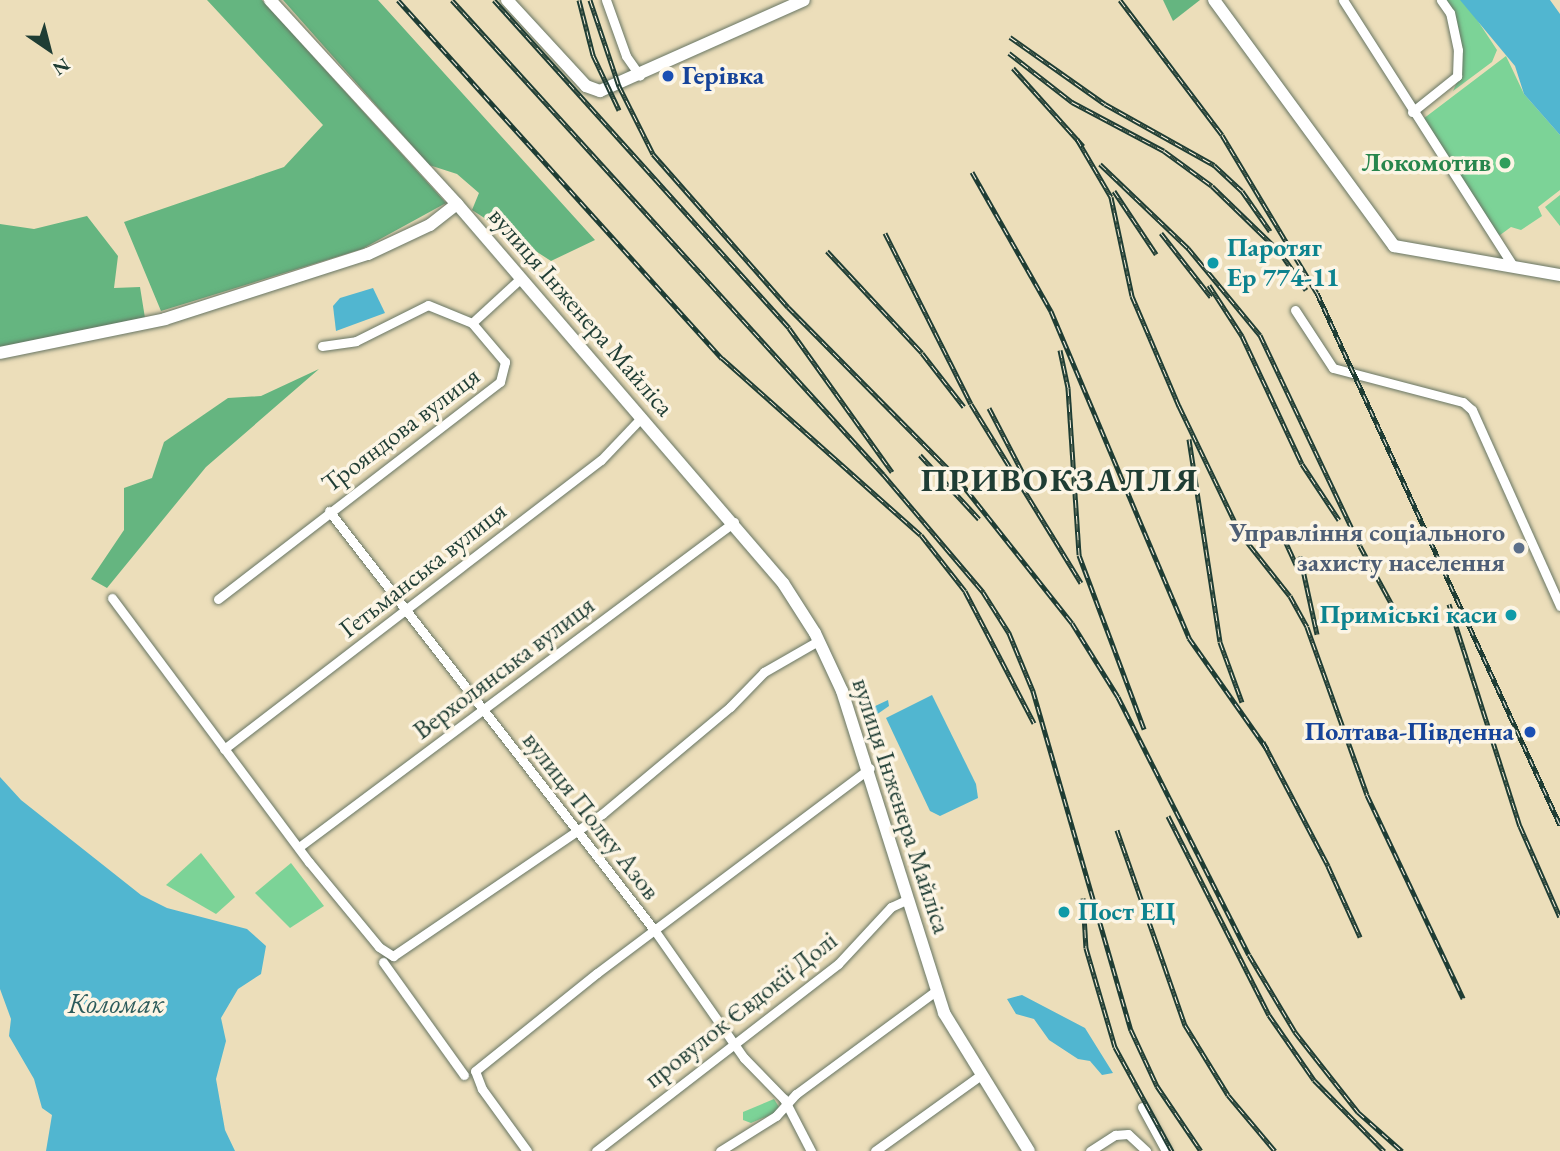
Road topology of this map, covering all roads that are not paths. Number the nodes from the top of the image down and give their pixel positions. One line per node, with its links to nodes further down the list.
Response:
1 (270, 0): 10 (street, вулиця Інженера Майліса)
2 (507, 0): 8 (street)
3 (606, 0): 8 (street)
4 (804, 0): 8 (street)
5 (1214, 0): 11 (street)
6 (1343, 0): 9 (street)
7 (1441, 0): 9 (street)
8 (640, 76)
9 (1412, 113): 11 (street)
10 (457, 204): 13 (street, вулиця Інженера Майліса); 17 (street)
11 (1513, 265): 12 (street)
12 (1560, 275)
13 (521, 278): 15 (street, Трояндова вулиця); 18 (street, вулиця Інженера Майліса)
14 (1295, 310): 23 (street)
15 (472, 323): 16 (street); 19 (street, Трояндова вулиця)
16 (322, 346)
17 (0, 353)
18 (642, 417): 20 (street, вулиця Інженера Майліса); 24 (street, Гетьманська вулиця)
19 (329, 511): 22 (street, Трояндова вулиця); 24 (street, вулиця Полку Азов)
20 (734, 522): 25 (street, вулиця Інженера Майліса); 26 (street, Верхолянська вулиця)
21 (112, 598): 27 (street)
22 (218, 599)
23 (1560, 606)
24 (407, 610): 26 (street, вулиця Полку Азов); 27 (street, Гетьманська вулиця)
25 (818, 641): 28 (street, вулиця Інженера Майліса); 29 (street)
26 (482, 710): 29 (street, вулиця Полку Азов); 30 (street, Верхолянська вулиця)
27 (224, 749): 30 (street)
28 (870, 768): 31 (street, вулиця Інженера Майліса); 32 (street)
29 (574, 829): 30 (street); 32 (street, вулиця Полку Азов)
30 (299, 847)
31 (908, 899): 34 (street, вулиця Інженера Майліса); 35 (street, провулок Євдокії Долі)
32 (655, 931): 35 (street, вулиця Полку Азов); 40 (street)
33 (383, 962): 37 (street)
34 (937, 990): 36 (street, вулиця Інженера Майліса); 38 (street)
35 (734, 1043): 38 (street, вулиця Полку Азов); 41 (street, провулок Євдокії Долі)
36 (982, 1074): 44 (street); 45 (street, вулиця Інженера Майліса)
37 (464, 1075)
38 (785, 1107): 42 (street); 43 (street, вулиця Полку Азов)
39 (1142, 1107): 48 (street)
40 (527, 1151)
41 (596, 1151)
42 (720, 1151)
43 (811, 1151)
44 (875, 1151)
45 (1029, 1151)
46 (1090, 1151): 47 (street)
47 (1146, 1151)
48 (1166, 1151)

